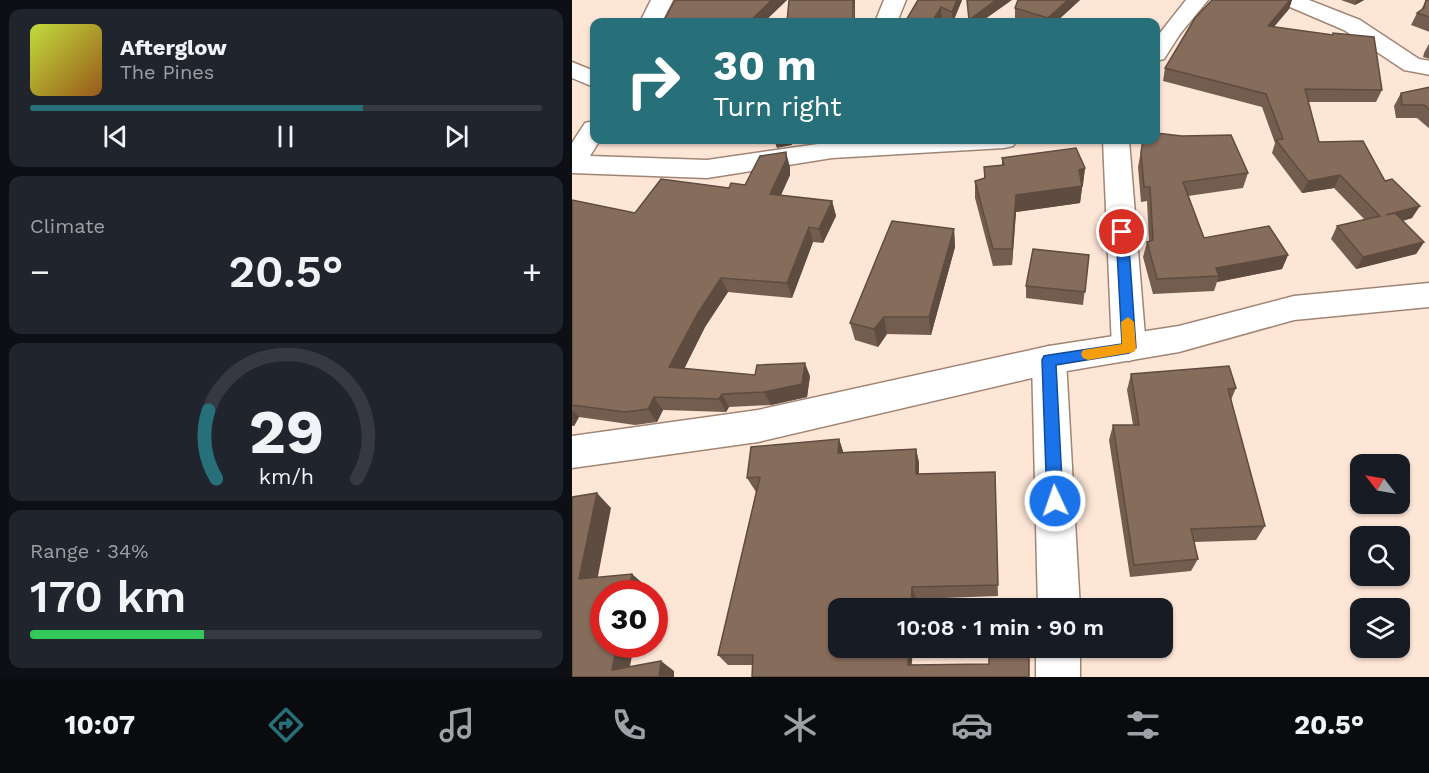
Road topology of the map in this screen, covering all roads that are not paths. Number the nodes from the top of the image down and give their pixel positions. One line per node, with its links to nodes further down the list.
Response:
1 (662, 0): 5 (street)
2 (895, 0): 6 (street)
3 (1197, 0): 7 (street)
4 (1290, 0): 8 (street)
5 (653, 18)
6 (888, 18)
7 (1160, 48)
8 (1430, 68)
9 (572, 69): 10 (street)
10 (590, 79)
11 (590, 135): 15 (street)
12 (868, 144): 14 (street)
13 (1116, 144): 17 (street)
14 (834, 145): 15 (street)
15 (572, 164)
16 (1430, 295): 17 (street)
17 (1129, 348): 18 (street)
18 (1049, 360): 19 (street); 20 (street)
19 (572, 452)
20 (1059, 598)
21 (1058, 658): 22 (street)
22 (1058, 677)

